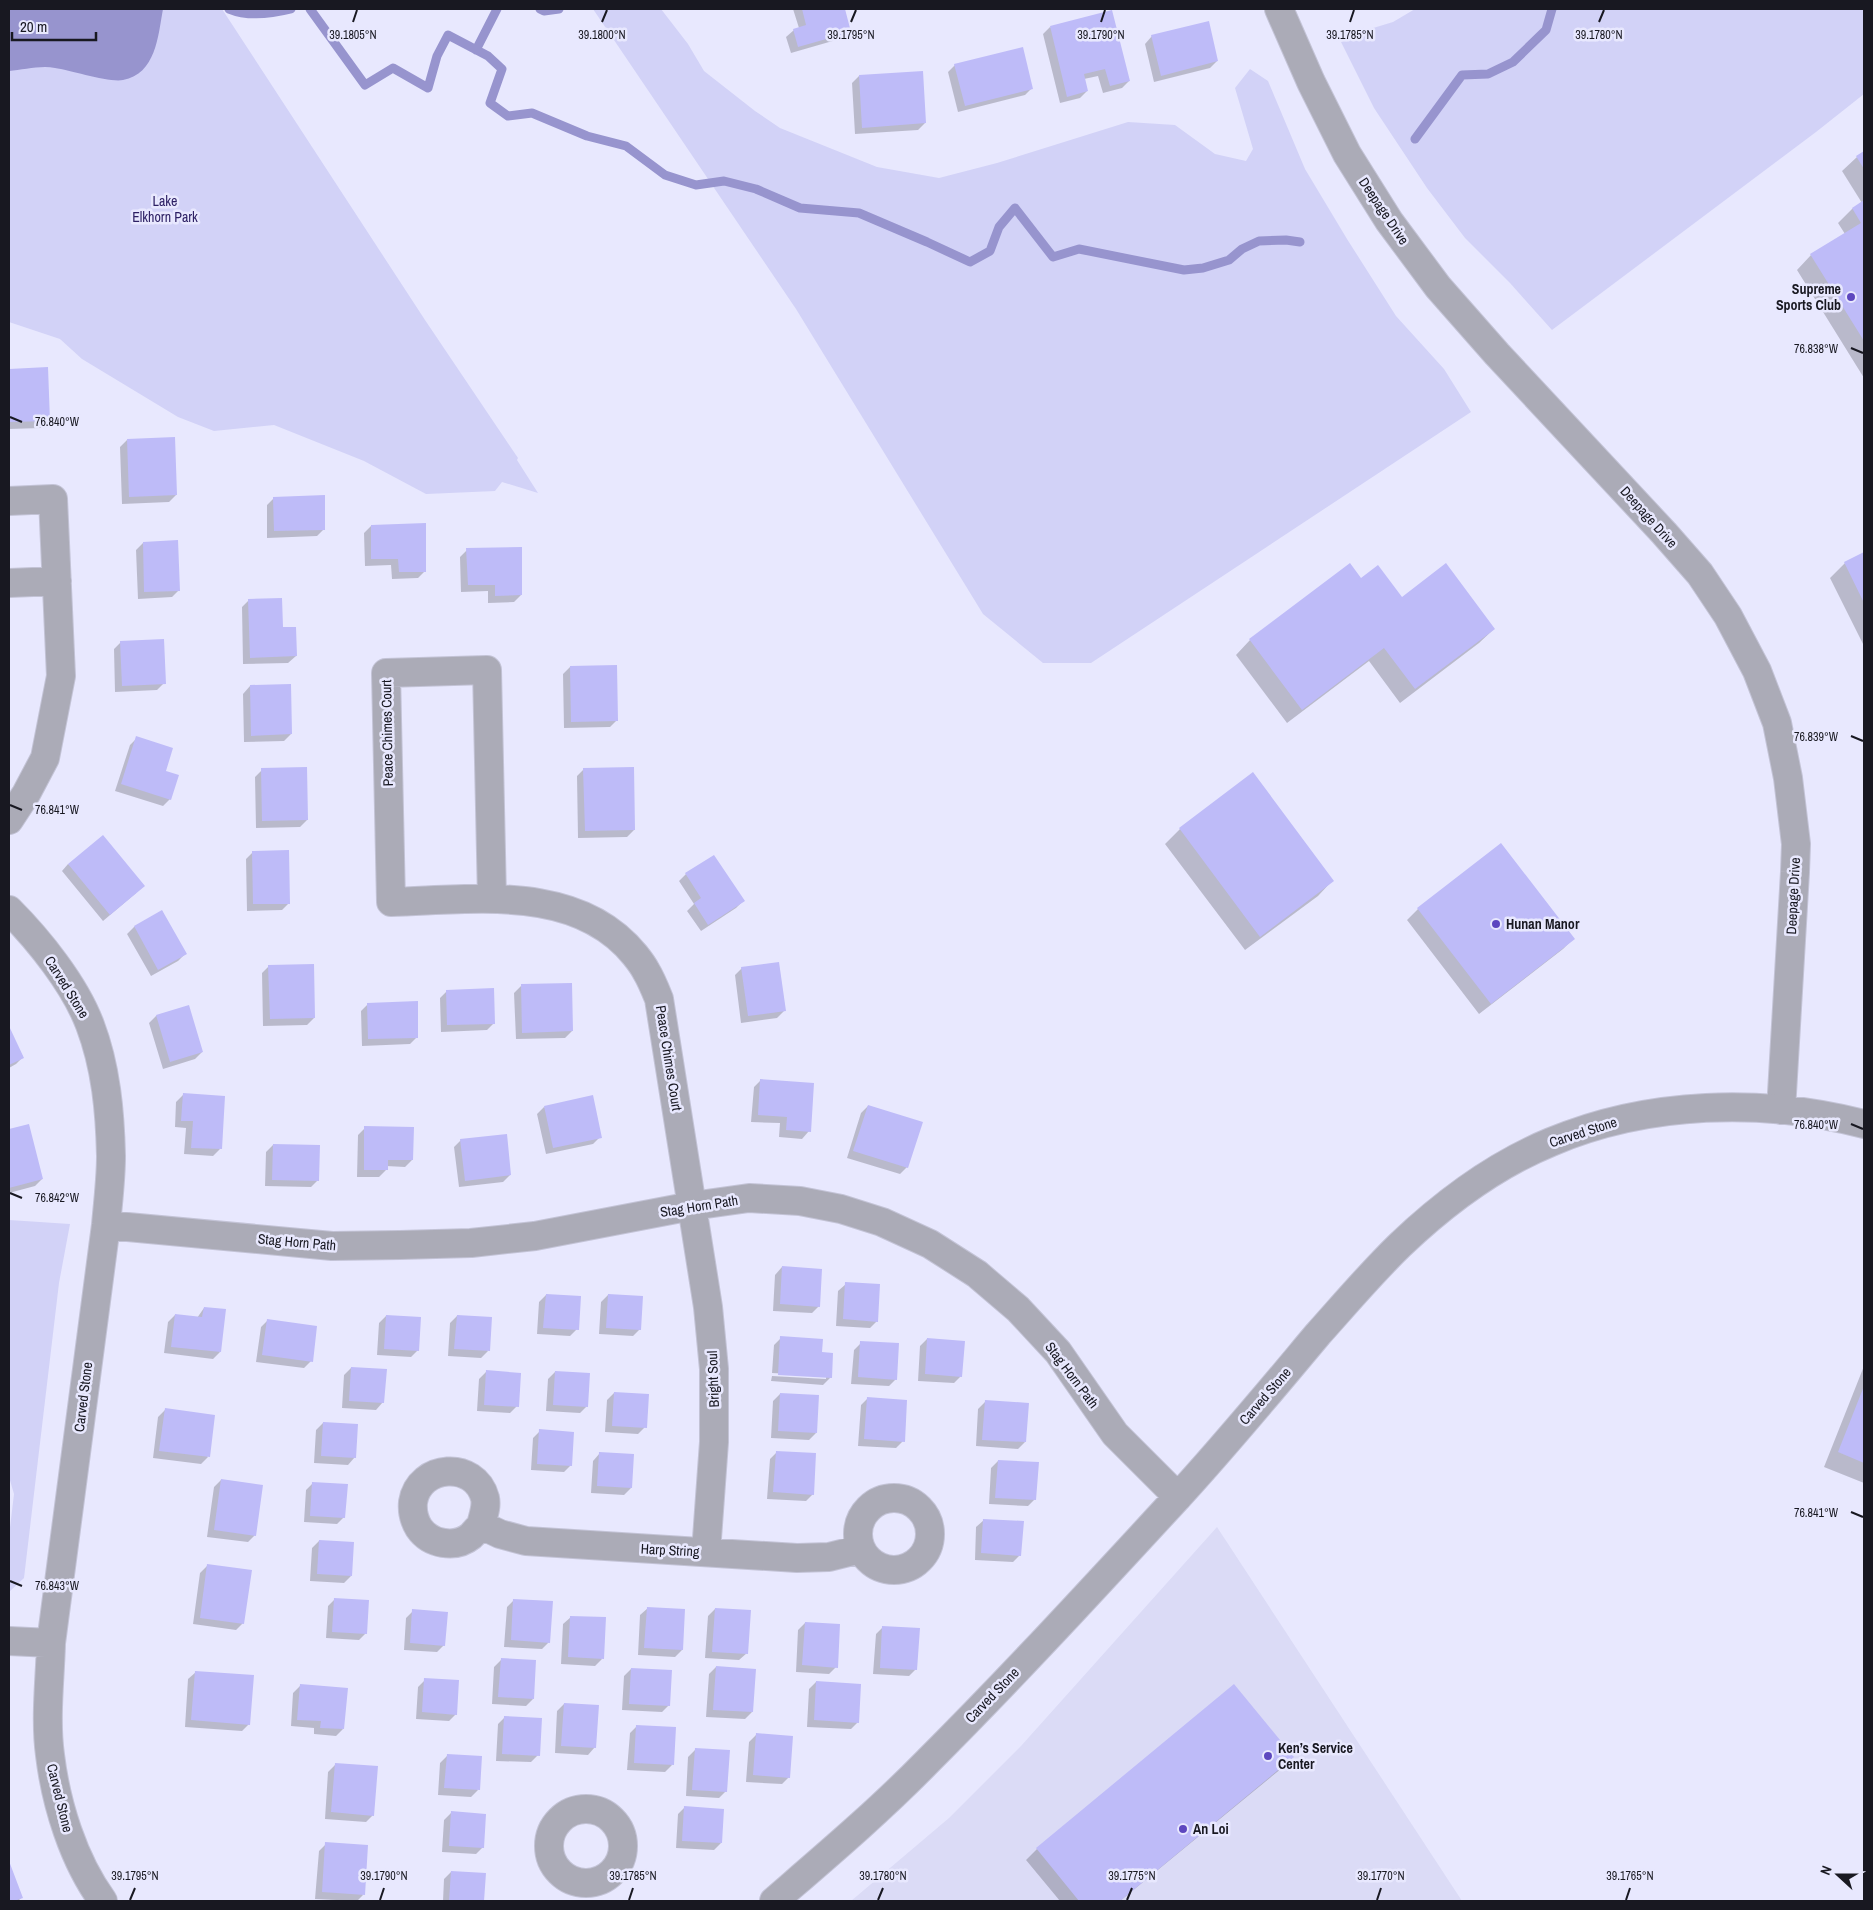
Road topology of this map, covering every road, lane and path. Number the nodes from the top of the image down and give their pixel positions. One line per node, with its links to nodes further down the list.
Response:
1 (1279, 9): 8 (street, Deepage Drive)
2 (9, 501): 3 (street)
3 (57, 581): 4 (street); 5 (street)
4 (9, 583)
5 (9, 820)
6 (492, 899): 6 (street, Peace Chimes Court); 10 (street, Peace Chimes Court)
7 (9, 910): 11 (street, Carved Stone)
8 (1781, 1110): 9 (street, Carved Stone); 12 (street, Carved Stone)
9 (1864, 1124)
10 (692, 1206): 11 (street, Stag Horn Path); 12 (street, Stag Horn Path); 15 (street, Bright Soul)
11 (106, 1225): 17 (street, Carved Stone)
12 (1178, 1497): 19 (street, Carved Stone)
13 (481, 1525): 15 (street, Harp String)
14 (861, 1549): 15 (street, Harp String)
15 (706, 1552)
16 (9, 1641): 17 (street)
17 (52, 1643): 18 (street, Carved Stone)
18 (103, 1901)
19 (774, 1901)

